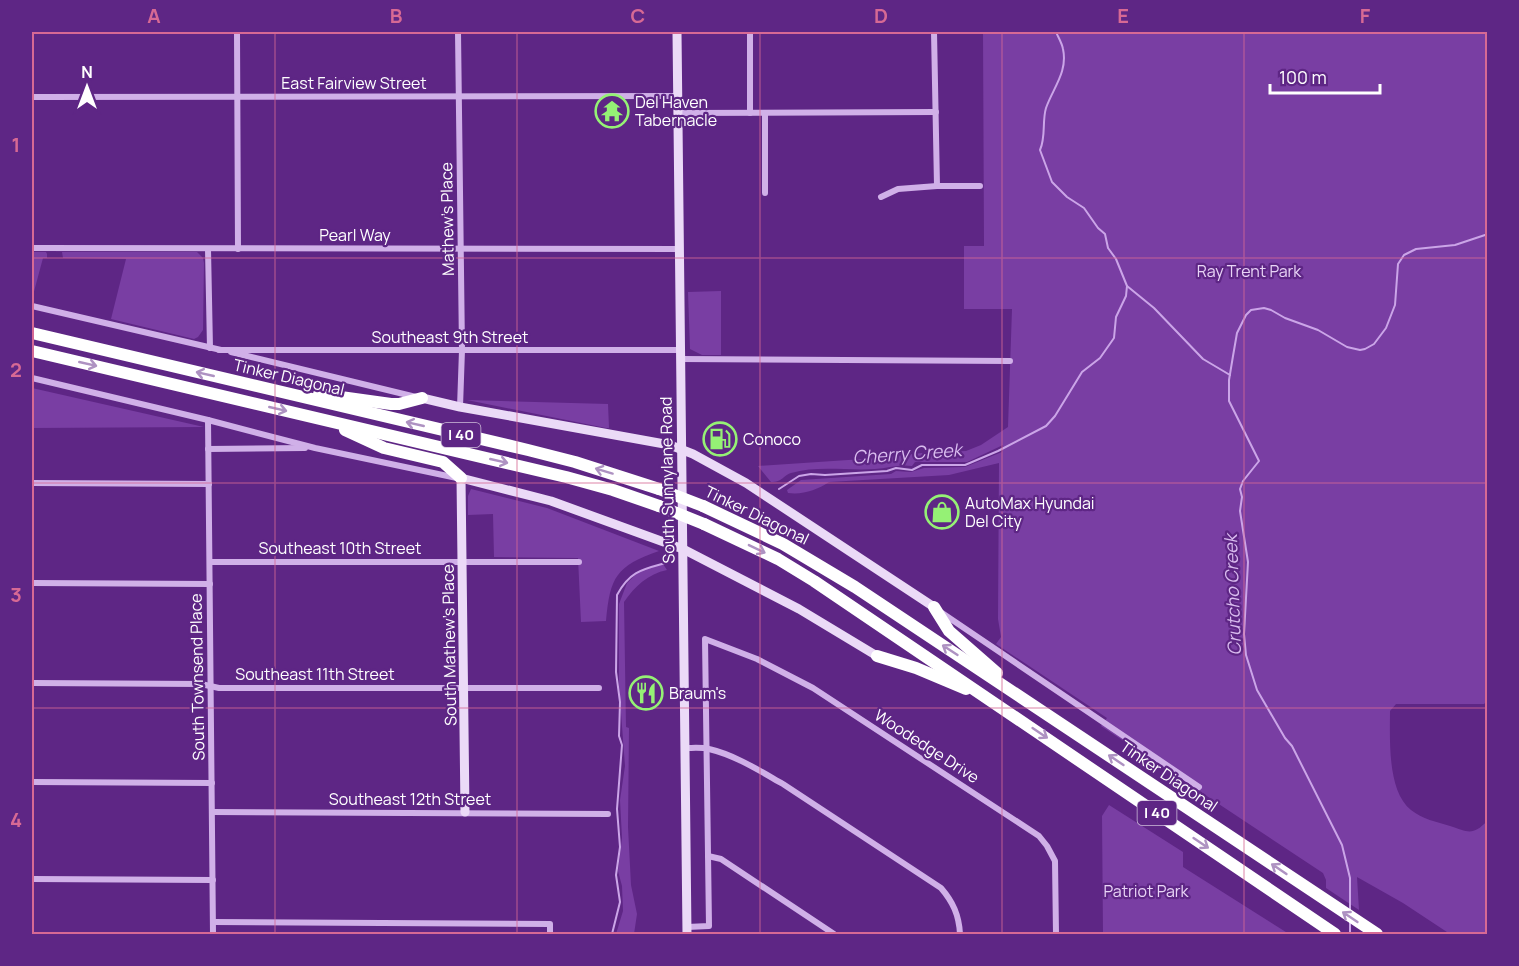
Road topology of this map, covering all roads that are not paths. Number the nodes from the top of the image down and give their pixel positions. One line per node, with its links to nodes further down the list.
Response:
1 (237, 32): 6 (street)
2 (458, 32): 9 (street, Mathew's Place)
3 (676, 32): 7 (street, South Sunnylane Road)
4 (750, 32): 12 (street)
5 (934, 32): 10 (street)
6 (237, 96): 8 (street, East Fairview Street); 9 (street, East Fairview Street); 20 (street)
7 (677, 96): 9 (street, East Fairview Street); 11 (street, South Sunnylane Road)
8 (32, 97)
9 (459, 97): 21 (street, Mathew's Place)
10 (936, 112): 13 (street); 14 (street)
11 (678, 113): 12 (street); 22 (street, South Sunnylane Road)
12 (750, 113): 13 (street)
13 (765, 113): 16 (street)
14 (937, 186): 15 (street); 17 (street)
15 (980, 186)
16 (765, 193)
17 (881, 197)
18 (32, 248): 19 (street, Pearl Way)
19 (208, 249): 20 (street, Pearl Way); 25 (street)
20 (238, 249): 21 (street, Pearl Way)
21 (460, 249): 22 (street, Pearl Way); 27 (street, Mathew's Place)
22 (679, 249): 29 (street, South Sunnylane Road)
23 (32, 306): 25 (street, Tinker Diagonal)
24 (32, 333): 32 (highway, Tinker Diagonal / I 40, one-way to 24)
25 (210, 348): 26 (street, Tinker Diagonal)
26 (219, 350): 27 (street, Southeast 9th Street); 33 (street, Tinker Diagonal)
27 (462, 350): 29 (street, Southeast 9th Street); 34 (street, Mathew's Place)
28 (32, 351): 35 (highway, Tinker Diagonal / I 40, one-way to 35)
29 (680, 355): 30 (street, Southeast 9th Street); 39 (street, South Sunnylane Road)
30 (1010, 361)
31 (32, 378): 36 (street)
32 (261, 388): 33 (highway); 57 (highway, Tinker Diagonal / I 40, one-way to 32, bridge)
33 (422, 398): 34 (street, Tinker Diagonal)
34 (460, 407): 39 (street, Tinker Diagonal)
35 (320, 418): 40 (highway); 56 (highway, Tinker Diagonal / I 40, one-way to 56, bridge)
36 (208, 420): 37 (street); 38 (street, South Townsend Place)
37 (315, 448): 38 (street); 40 (street)
38 (208, 449): 42 (street, South Townsend Place)
39 (682, 450): 43 (street, South Sunnylane Road); 49 (street, Tinker Diagonal)
40 (461, 478): 43 (street); 45 (street, South Mathew's Place)
41 (32, 483): 42 (street)
42 (209, 484): 44 (street, South Townsend Place)
43 (683, 549): 51 (street); 58 (street, South Sunnylane Road)
44 (210, 562): 45 (street, Southeast 10th Street); 48 (street, South Townsend Place)
45 (463, 562): 46 (street, Southeast 10th Street); 54 (street, South Mathew's Place)
46 (579, 562)
47 (32, 583): 48 (street)
48 (210, 584): 53 (street, South Townsend Place)
49 (934, 608): 57 (highway); 62 (street, Tinker Diagonal)
50 (705, 639): 59 (street, South Sunnylane Road); 76 (street, Woodedge Drive)
51 (877, 656): 56 (highway)
52 (32, 683): 53 (street, Southeast 11th Street)
53 (211, 686): 54 (street, Southeast 11th Street); 61 (street, South Townsend Place)
54 (465, 687): 55 (street, Southeast 11th Street); 64 (street, South Mathew's Place)
55 (599, 688)
56 (992, 700): 77 (highway, Tinker Diagonal / I 40, one-way to 77)
57 (1034, 705): 71 (highway, Tinker Diagonal / I 40, one-way to 57)
58 (685, 748): 59 (street); 70 (street, South Sunnylane Road)
59 (706, 748): 66 (street, South Sunnylane Road); 75 (street)
60 (32, 782): 61 (street)
61 (212, 783): 63 (street, South Townsend Place)
62 (1199, 787)
63 (212, 812): 64 (street, Southeast 12th Street); 68 (street, South Townsend Place)
64 (465, 812): 65 (street, Southeast 12th Street)
65 (608, 814)
66 (708, 856): 70 (street, South Sunnylane Road); 74 (street)
67 (32, 879): 68 (street)
68 (213, 880): 69 (street, South Townsend Place)
69 (213, 922): 72 (street, South Townsend Place); 73 (street)
70 (687, 931)
71 (1375, 933)
72 (213, 934)
73 (550, 934)
74 (834, 934)
75 (960, 934)
76 (1056, 934)
77 (1335, 934)

